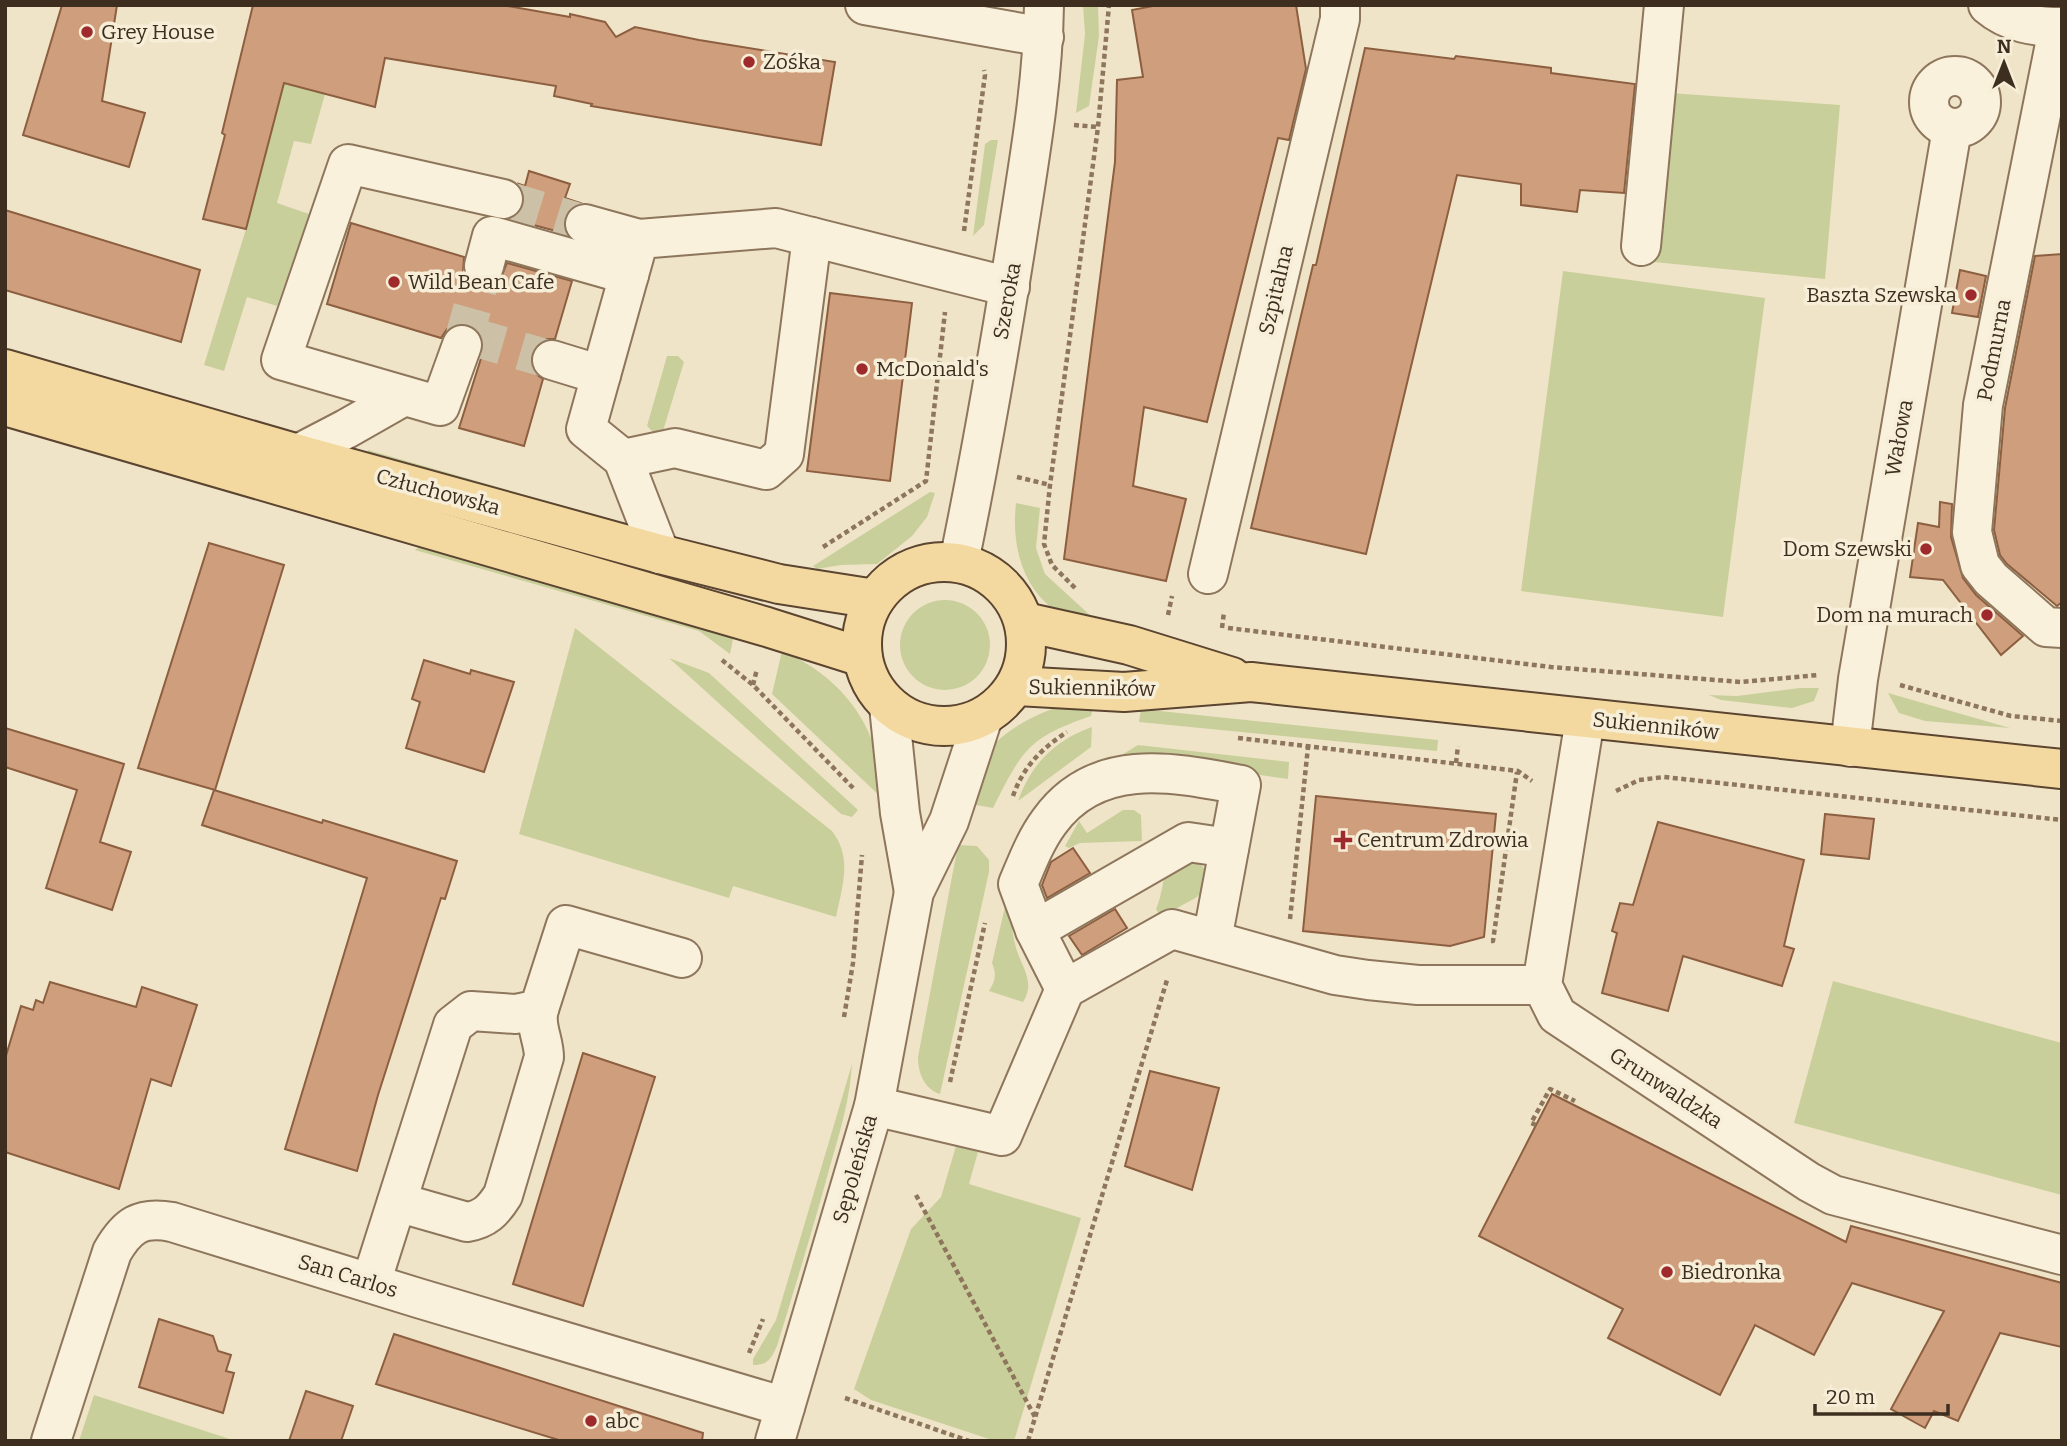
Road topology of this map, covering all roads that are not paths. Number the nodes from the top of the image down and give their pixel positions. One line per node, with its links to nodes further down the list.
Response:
1 (865, 5): 5 (street)
2 (1340, 5): 26 (street, Szpitalna)
3 (1664, 5): 12 (street)
4 (1988, 5): 6 (street)
5 (1044, 21): 15 (street, Szeroka)
6 (2062, 27)
7 (2062, 33): 29 (street, Podmurna)
8 (1952, 129): 36 (street, Wałowa)
9 (503, 199): 20 (street)
10 (585, 224): 13 (street)
11 (812, 237): 13 (street); 15 (street); 23 (street)
12 (1641, 246)
13 (634, 257): 14 (street); 19 (street)
14 (484, 266)
15 (1010, 287): 25 (street, Szeroka)
16 (462, 345): 20 (street)
17 (552, 360): 19 (street)
18 (5, 369): 22 (main road, Człuchowska)
19 (601, 375): 23 (street)
20 (404, 396): 22 (street)
21 (5, 406): 30 (main road, Człuchowska)
22 (298, 454): 24 (main road, Człuchowska)
23 (624, 459): 24 (street)
24 (660, 554): 27 (main road, Człuchowska)
25 (960, 562): 27 (main road); 28 (main road)
26 (1208, 573)
27 (875, 599): 30 (main road)
28 (1025, 622): 31 (main road, Sukienników); 32 (main road)
29 (2062, 628)
30 (862, 657): 33 (main road)
31 (1251, 682): 32 (main road, Sukienników); 35 (main road, Sukienników)
32 (1016, 686): 34 (main road)
33 (889, 706): 34 (main road); 39 (street, Sępoleńska)
34 (983, 717): 39 (street, Sępoleńska)
35 (1585, 719): 36 (main road, Sukienników); 43 (street)
36 (1850, 747): 37 (main road, Sukienników)
37 (2062, 769)
38 (1229, 848): 40 (street); 40 (street); 41 (street)
39 (914, 892): 46 (street, Sępoleńska)
40 (1035, 930): 44 (street)
41 (1212, 940): 43 (street); 44 (street)
42 (682, 958): 45 (street)
43 (1542, 985): 48 (street, Grunwaldzka)
44 (1065, 989): 46 (street)
45 (539, 1009): 47 (street); 47 (street)
46 (874, 1106): 50 (street, Sępoleńska)
47 (397, 1202): 49 (street)
48 (2062, 1255)
49 (371, 1283): 50 (street, San Carlos); 51 (street, San Carlos)
50 (780, 1424)
51 (51, 1441)

